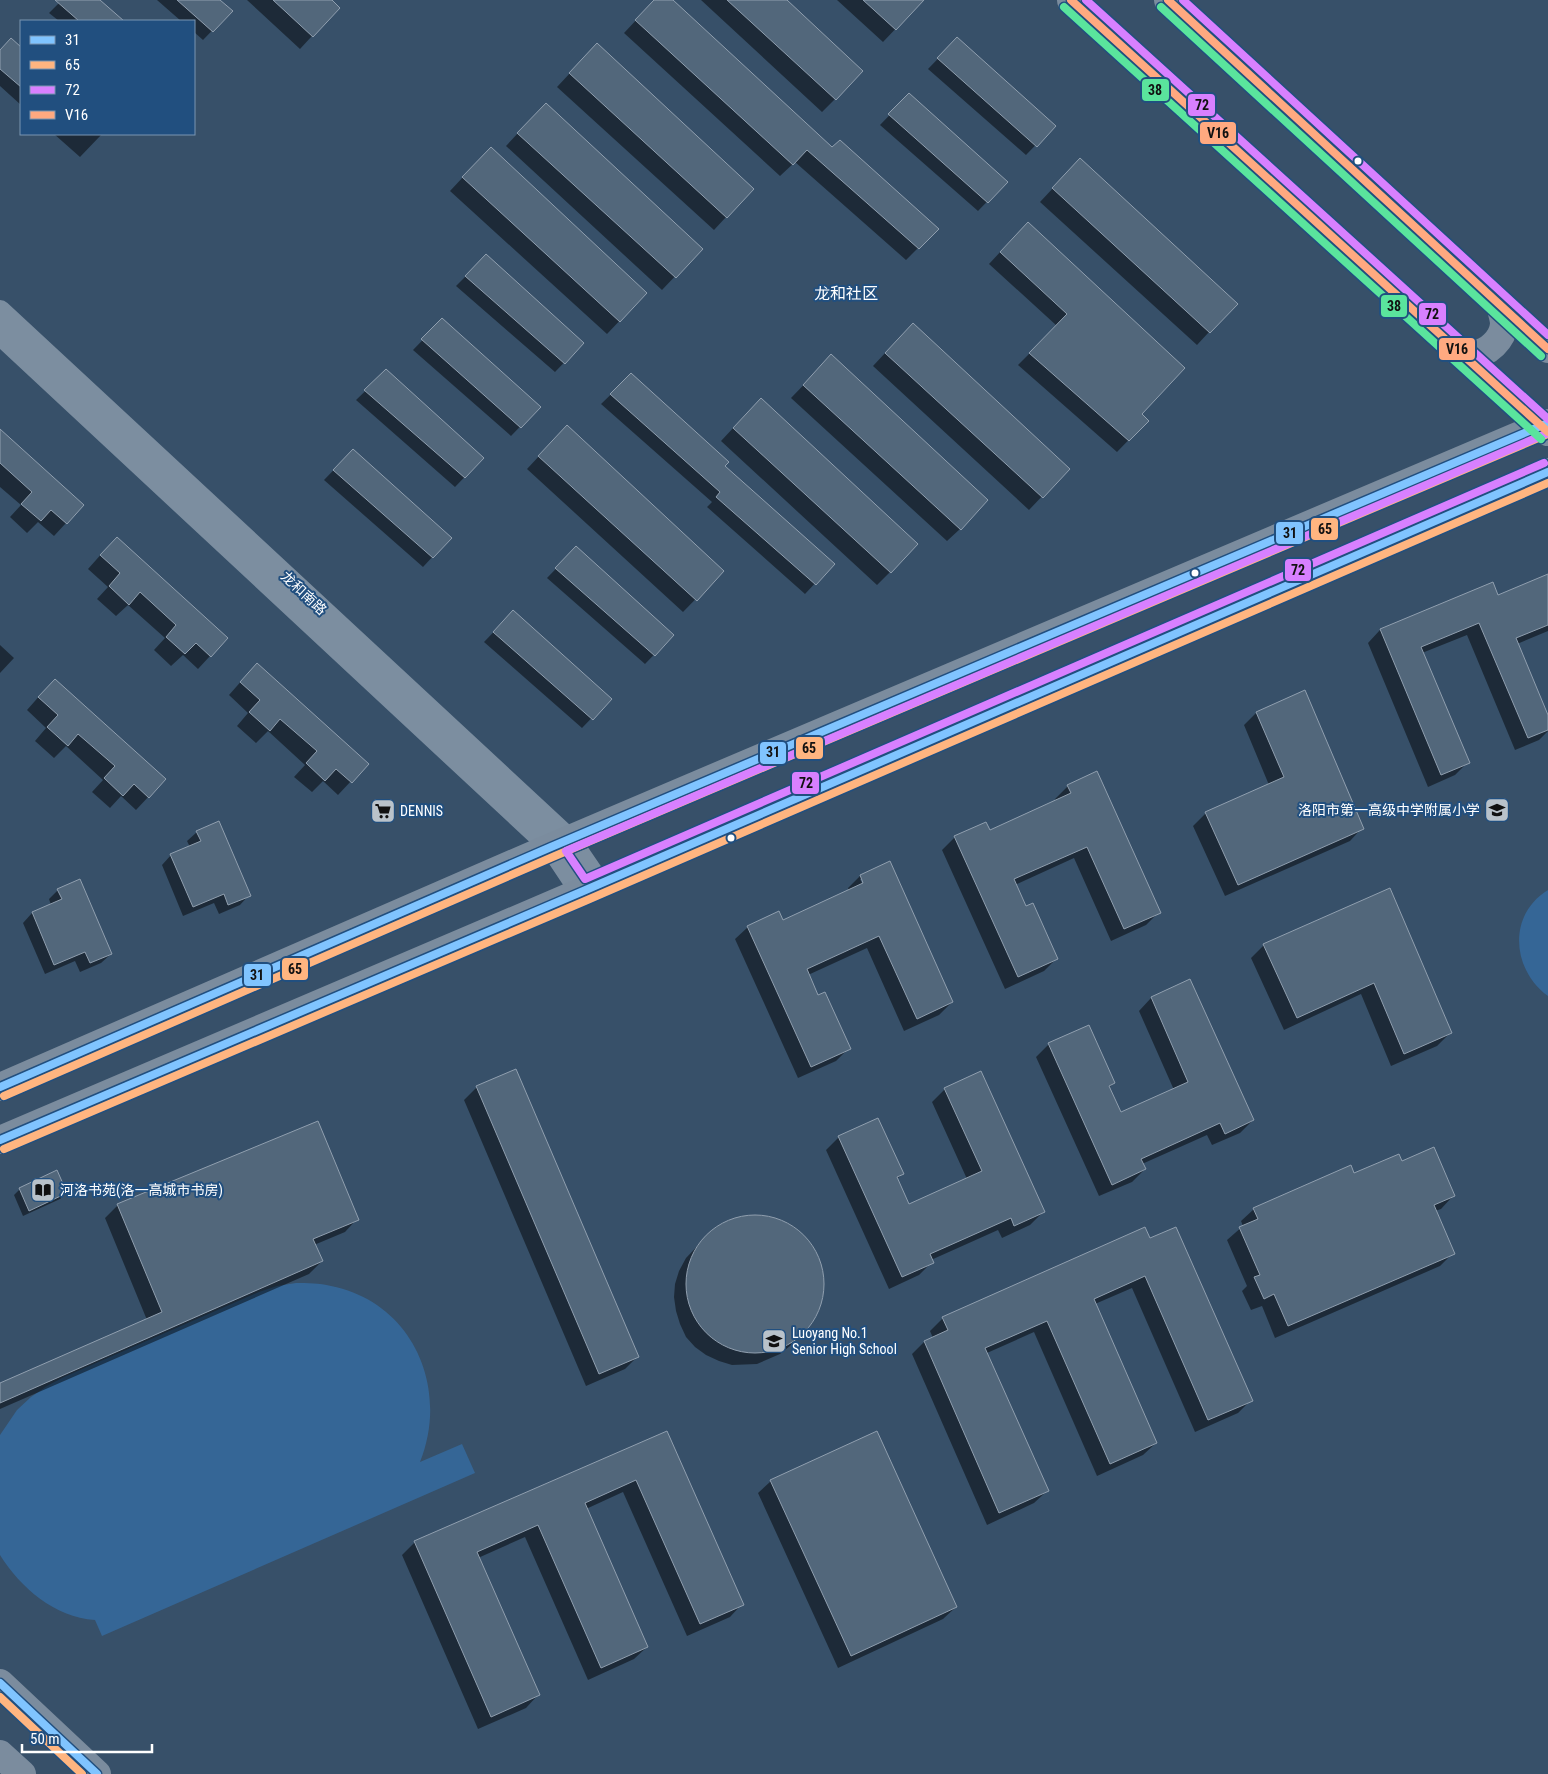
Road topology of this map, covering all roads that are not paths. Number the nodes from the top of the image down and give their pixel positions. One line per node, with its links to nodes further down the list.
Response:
1 (1071, 0): 7 (main road)
2 (1168, 0): 3 (main road)
3 (1500, 304): 6 (main road); 7 (main road)
4 (0, 311): 10 (street, 龙和南路)
5 (0, 334): 10 (street, 龙和南路)
6 (1548, 349)
7 (1457, 351): 8 (main road)
8 (1546, 427): 10 (main road)
9 (1548, 472): 11 (main road)
10 (560, 843): 11 (street, 龙和南路); 12 (main road)
11 (590, 887): 13 (main road)
12 (0, 1087)
13 (0, 1140)
14 (0, 1683): 17 (main road)
15 (0, 1754): 16 (main road)
16 (22, 1774)
17 (97, 1774)

